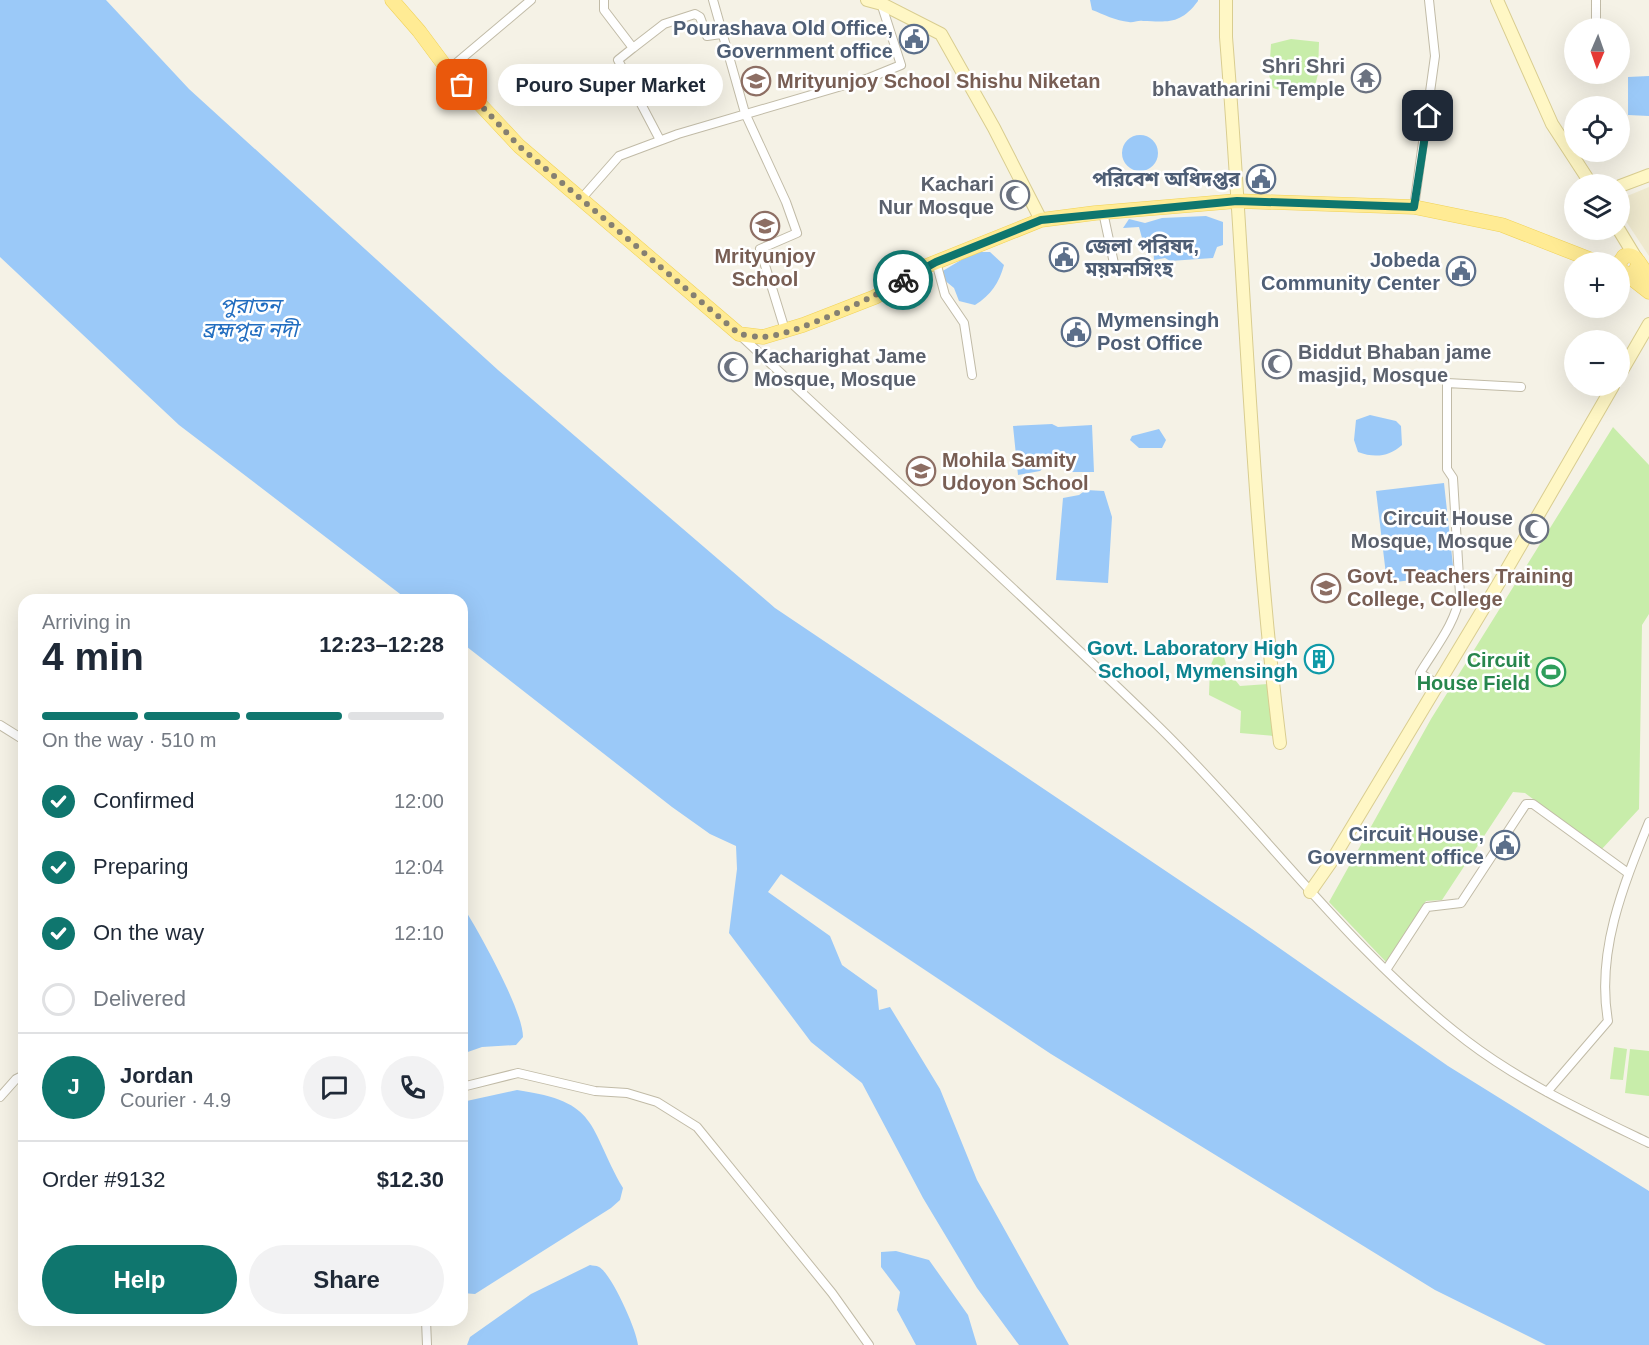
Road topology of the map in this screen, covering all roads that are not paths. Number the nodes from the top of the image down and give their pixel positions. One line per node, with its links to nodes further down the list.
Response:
1 (392, 0): 14 (main road)
2 (531, 0): 14 (street)
3 (604, 0): 13 (street)
4 (713, 0): 12 (street)
5 (867, 0): 10 (street)
6 (1226, 0): 21 (street)
7 (1428, 0): 22 (street)
8 (1497, 0): 17 (street)
9 (1596, 0): 11 (street)
10 (881, 2): 15 (street); 24 (street)
11 (1596, 18)
12 (721, 34): 13 (street); 15 (street)
13 (633, 48): 16 (street)
14 (448, 70): 20 (main road)
15 (745, 113): 16 (street); 33 (street)
16 (660, 140): 20 (street)
17 (1584, 174)
18 (1649, 175): 19 (street)
19 (1630, 182)
20 (582, 198): 34 (main road)
21 (1237, 201): 22 (main road); 23 (main road); 42 (street)
22 (1414, 207): 25 (main road)
23 (1103, 212): 24 (main road); 27 (street)
24 (1041, 220): 26 (main road)
25 (1571, 252)
26 (936, 262): 33 (main road); 36 (street)
27 (1115, 268)
28 (1630, 268): 30 (main road)
29 (1630, 271): 31 (main road)
30 (1649, 277)
31 (1649, 292)
32 (1649, 324): 35 (street)
33 (785, 330): 34 (main road)
34 (739, 334): 45 (street)
35 (1630, 357)
36 (972, 375)
37 (1521, 387): 39 (street)
38 (1607, 396): 39 (street)
39 (1438, 685): 45 (street)
40 (0, 725): 41 (street)
41 (18, 736)
42 (1280, 743)
43 (1649, 822): 44 (street)
44 (1628, 873): 46 (street); 49 (street)
45 (1310, 892): 46 (street)
46 (1386, 970): 49 (street)
47 (18, 1078): 50 (street)
48 (468, 1086): 54 (street)
49 (1547, 1092): 51 (street)
50 (0, 1097)
51 (1649, 1143)
52 (426, 1326): 53 (street)
53 (428, 1345)
54 (869, 1345)

